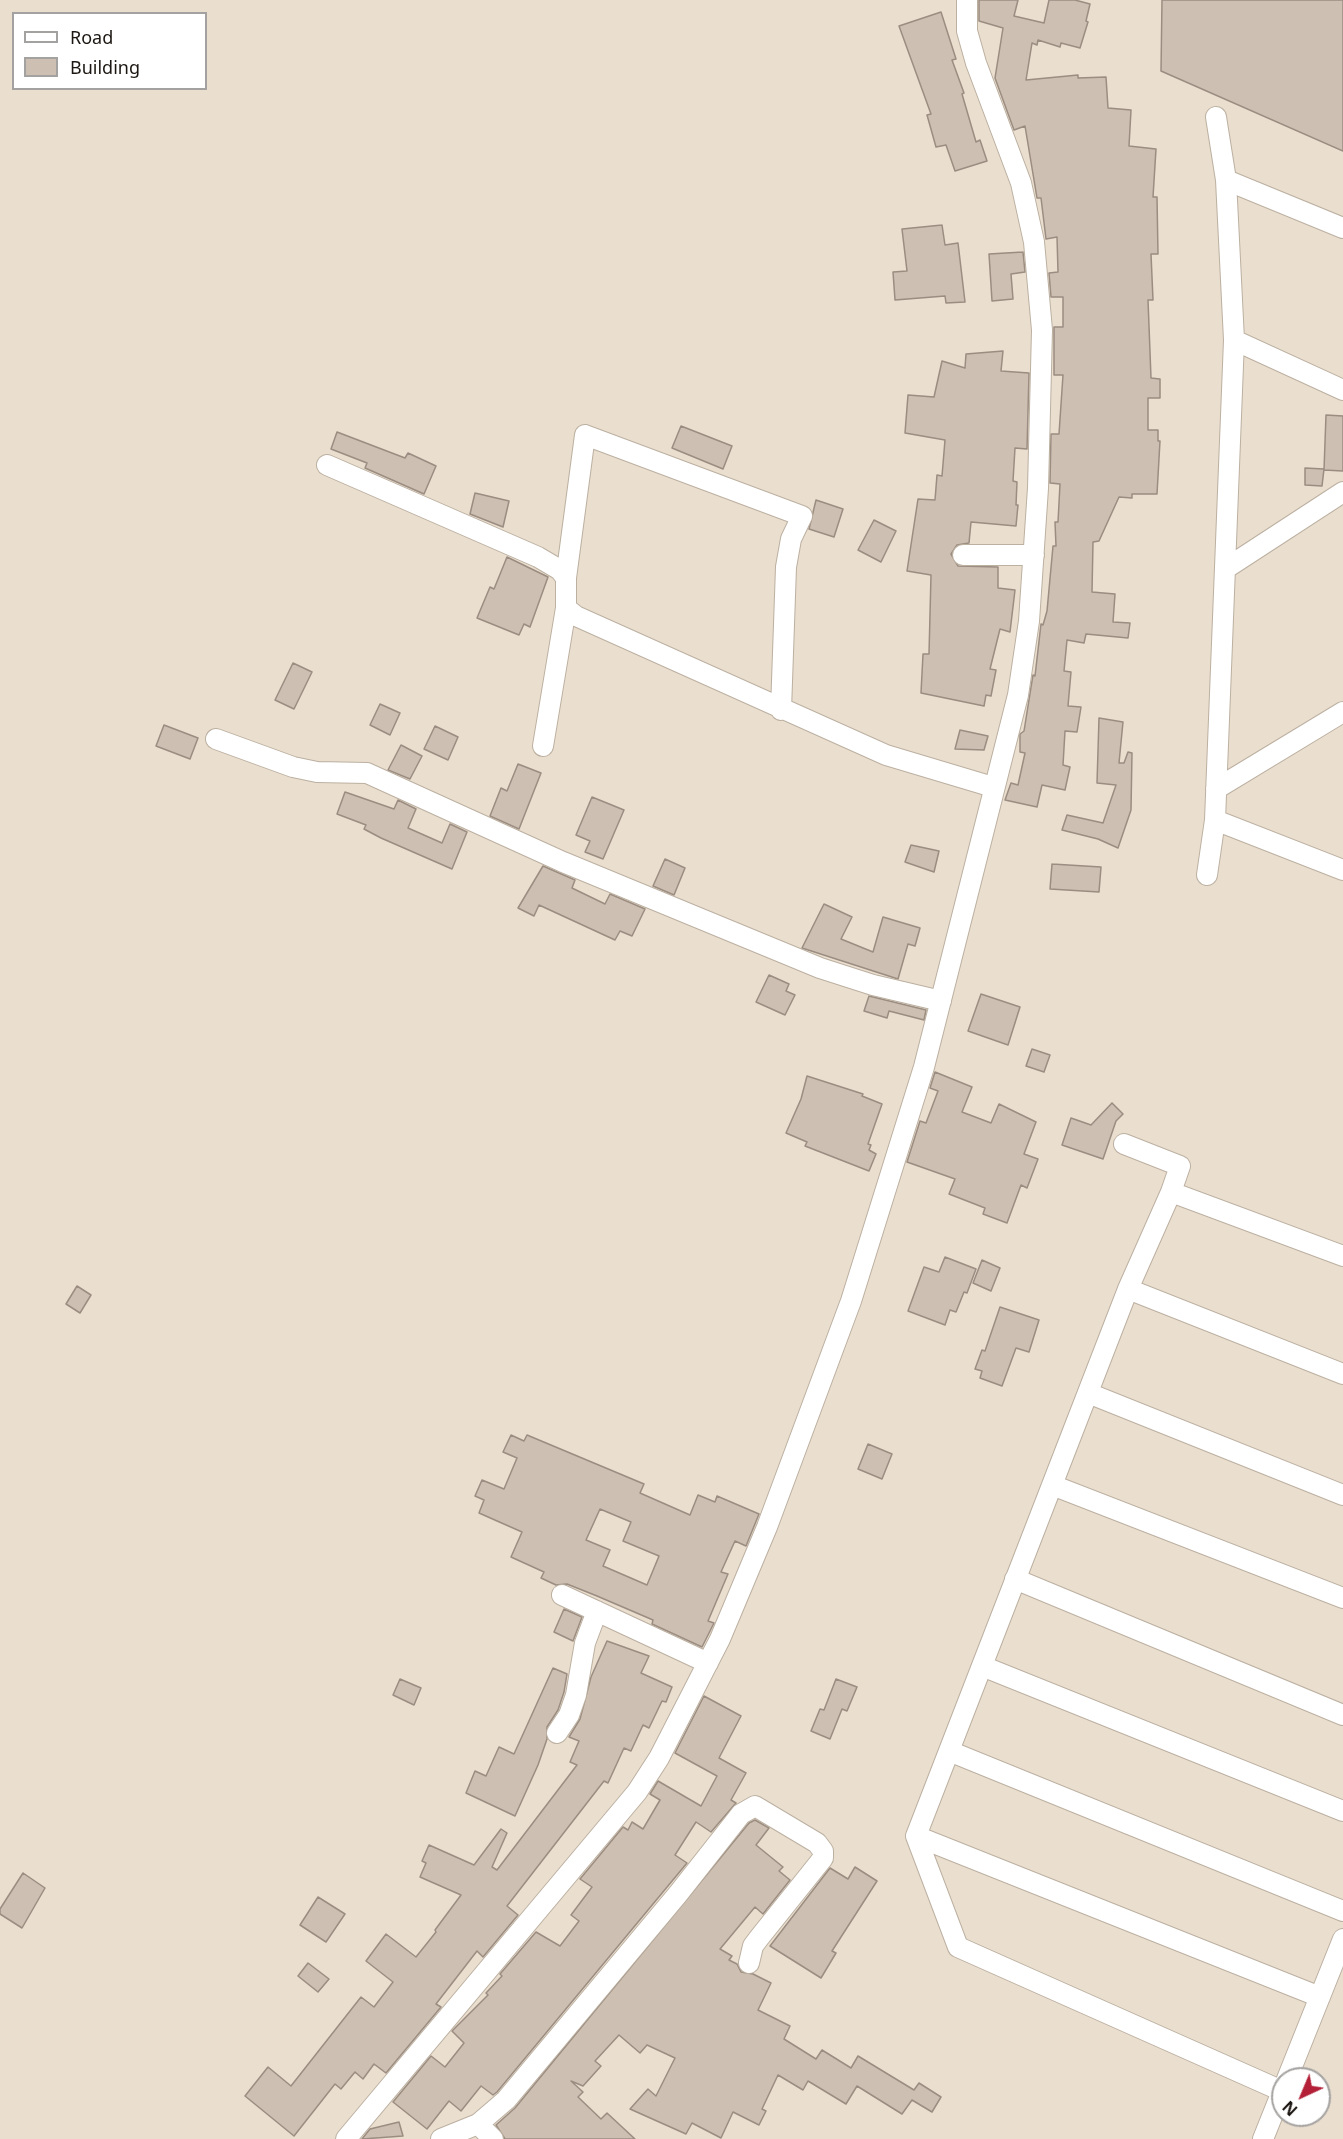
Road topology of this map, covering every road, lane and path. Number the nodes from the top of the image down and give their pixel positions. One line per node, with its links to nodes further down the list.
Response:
1 (967, 0): 10 (street)
2 (1216, 117): 3 (street)
3 (1226, 180): 4 (street); 5 (street)
4 (1343, 228)
5 (1234, 340): 6 (street); 11 (street)
6 (1343, 390)
7 (327, 465): 12 (street)
8 (1343, 492): 11 (street)
9 (963, 555): 10 (street)
10 (1034, 555): 18 (street)
11 (1225, 568): 19 (street)
12 (566, 578): 13 (street); 14 (street)
13 (567, 608): 14 (street); 17 (street)
14 (781, 710): 18 (street)
15 (1343, 711): 19 (street)
16 (216, 739): 23 (street)
17 (543, 746)
18 (993, 787): 23 (street)
19 (1216, 789): 20 (street)
20 (1215, 820): 21 (street); 22 (street)
21 (1343, 870)
22 (1207, 875)
23 (941, 1001): 36 (street)
24 (1124, 1144): 25 (street)
25 (1172, 1192): 26 (street); 27 (street)
26 (1343, 1256)
27 (1128, 1289): 28 (street); 29 (street)
28 (1343, 1374)
29 (1088, 1393): 30 (street); 31 (street)
30 (1052, 1485): 32 (street); 34 (street)
31 (1343, 1496)
32 (1015, 1579): 37 (street); 38 (street)
33 (562, 1595): 35 (street)
34 (1343, 1598)
35 (597, 1611): 36 (street); 39 (street)
36 (708, 1663): 51 (street)
37 (982, 1666): 40 (street); 41 (street)
38 (1343, 1715)
39 (557, 1733)
40 (949, 1751): 42 (street); 43 (street)
41 (1343, 1811)
42 (916, 1836): 46 (street); 48 (street)
43 (1343, 1911)
44 (1343, 1939): 46 (street)
45 (749, 1963): 50 (street)
46 (1320, 1997): 47 (street)
47 (1292, 2067)
48 (1271, 2085)
49 (1271, 2119): 54 (street)
50 (478, 2124): 52 (street); 53 (street)
51 (346, 2139)
52 (441, 2139)
53 (493, 2139)
54 (1263, 2139)

